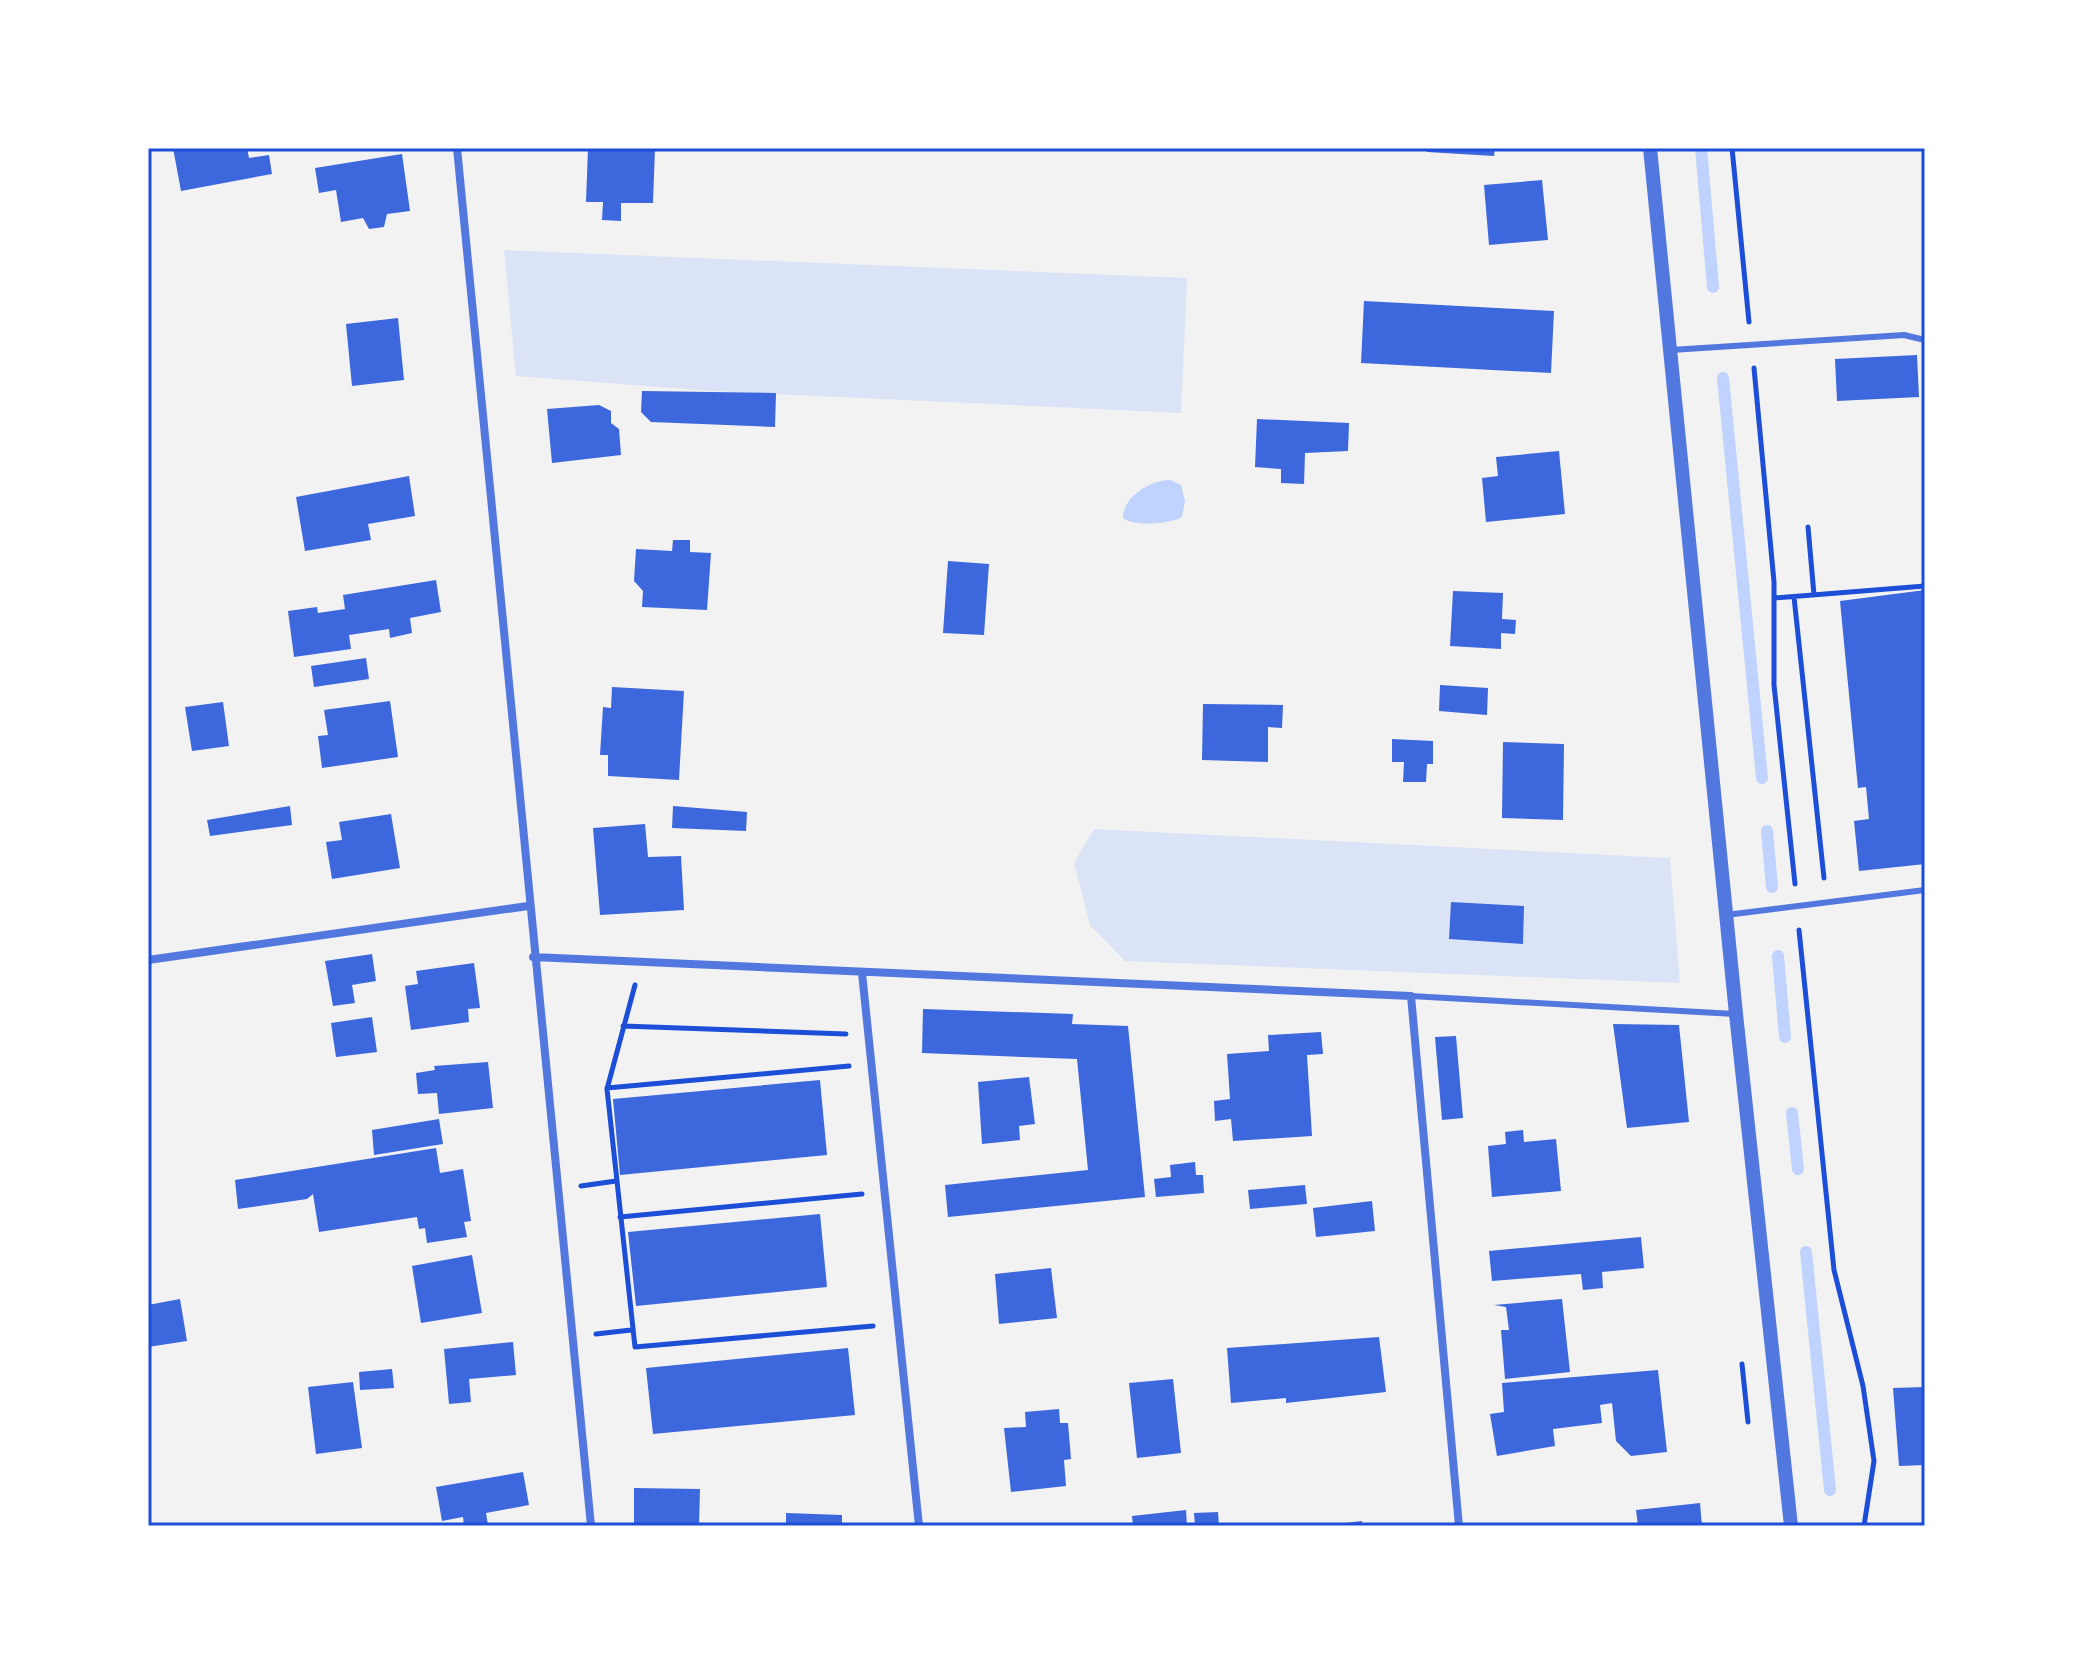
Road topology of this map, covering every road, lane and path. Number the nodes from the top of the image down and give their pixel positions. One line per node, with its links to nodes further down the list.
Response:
1 (457, 148): 14 (street)
2 (1650, 148): 6 (street)
3 (1732, 148): 5 (path)
4 (1925, 340): 5 (lane)
5 (1751, 345): 6 (lane); 11 (path)
6 (1671, 350): 16 (street)
7 (1808, 527): 9 (path)
8 (1925, 586): 9 (path)
9 (1814, 595): 10 (path)
10 (1794, 597): 11 (path); 13 (path)
11 (1774, 598): 15 (path)
12 (1925, 890): 13 (lane)
13 (1827, 902): 15 (lane)
14 (528, 906): 17 (street); 18 (street)
15 (1797, 906): 16 (lane); 36 (path)
16 (1726, 915): 22 (street)
17 (533, 957): 19 (street); 31 (street)
18 (148, 960)
19 (642, 963): 20 (street); 23 (path)
20 (862, 973): 21 (street); 24 (street)
21 (1411, 996): 22 (lane); 34 (street)
22 (1736, 1014): 35 (street)
23 (623, 1026): 24 (path); 26 (path)
24 (868, 1035): 25 (street)
25 (871, 1064): 26 (path); 27 (street)
26 (607, 1088): 28 (path)
27 (884, 1192): 28 (path); 29 (street)
28 (620, 1217): 29 (path)
29 (897, 1324): 33 (street)
30 (631, 1330): 31 (path)
31 (572, 1337): 32 (street)
32 (591, 1526)
33 (919, 1526)
34 (1459, 1526)
35 (1791, 1526)
36 (1864, 1526)

